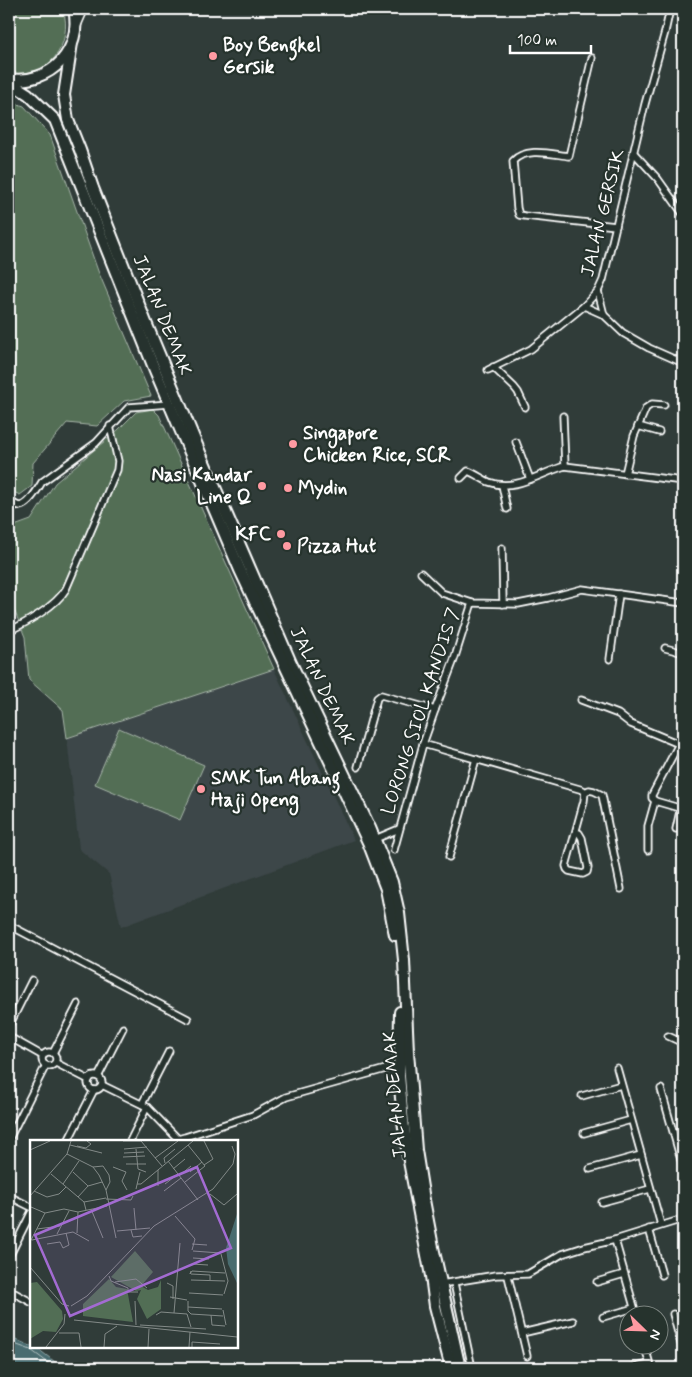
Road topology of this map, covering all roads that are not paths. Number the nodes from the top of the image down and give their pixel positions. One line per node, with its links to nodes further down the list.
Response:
1 (74, 9): 4 (highway, JALAN DEMAK)
2 (83, 9): 4 (main road)
3 (670, 9): 8 (street, JALAN GERSIK)
4 (75, 28): 5 (highway, JALAN DEMAK)
5 (72, 43): 7 (highway); 54 (highway, JALAN DEMAK)
6 (592, 58): 11 (street)
7 (9, 80): 16 (highway, JALAN DEMAK)
8 (634, 153): 10 (street); 11 (street, JALAN GERSIK)
9 (683, 204): 10 (street)
10 (682, 213)
11 (616, 226): 12 (street, JALAN GERSIK)
12 (598, 291): 13 (street, JALAN GERSIK); 14 (street)
13 (584, 306): 14 (street); 18 (street, JALAN GERSIK)
14 (604, 315): 15 (street)
15 (683, 363)
16 (169, 404): 20 (street); 73 (highway, JALAN DEMAK)
17 (664, 405): 21 (street)
18 (525, 407)
19 (563, 416): 24 (street)
20 (110, 426): 30 (street); 38 (street)
21 (638, 426): 22 (street); 25 (street)
22 (660, 432)
23 (516, 442): 27 (street)
24 (565, 466): 25 (street); 27 (street)
25 (625, 474): 28 (street)
26 (460, 478): 29 (street)
27 (530, 479): 29 (street)
28 (683, 481)
29 (502, 485): 31 (street)
30 (9, 500)
31 (506, 509)
32 (502, 548): 37 (street)
33 (421, 573): 35 (street)
34 (619, 594): 36 (street); 37 (street); 41 (street)
35 (472, 602): 37 (street); 43 (street, LORONG SIOL KANDIS 7)
36 (683, 603)
37 (503, 604)
38 (9, 630)
39 (665, 648): 40 (street)
40 (683, 653)
41 (610, 659)
42 (581, 700): 46 (street)
43 (435, 710): 45 (street, LORONG SIOL KANDIS 7); 48 (street)
44 (683, 736): 46 (street)
45 (423, 744): 47 (street); 51 (street, LORONG SIOL KANDIS 7)
46 (679, 744): 50 (street)
47 (476, 759): 49 (street); 57 (street)
48 (358, 767)
49 (585, 792): 53 (street); 58 (street)
50 (655, 801): 52 (street); 56 (street)
51 (399, 829): 54 (street, LORONG SIOL KANDIS 7); 55 (street, LORONG SIOL KANDIS 7)
52 (676, 829)
53 (576, 832): 53 (street)
54 (375, 840): 106 (highway, JALAN DEMAK)
55 (394, 850)
56 (648, 850)
57 (449, 857)
58 (622, 889)
59 (9, 925): 62 (street)
60 (32, 980): 63 (street)
61 (78, 1004): 69 (street)
62 (188, 1019)
63 (9, 1028): 66 (street)
64 (123, 1028): 75 (street)
65 (668, 1036): 67 (street)
66 (10, 1040): 70 (street)
67 (683, 1042)
68 (169, 1051): 82 (street)
69 (53, 1053): 70 (street); 71 (street)
70 (44, 1056): 72 (street)
71 (56, 1062): 72 (street); 76 (street)
72 (46, 1065): 85 (street)
73 (400, 1065): 82 (street); 118 (highway, JALAN DEMAK)
74 (616, 1068): 78 (street)
75 (98, 1077): 76 (street); 77 (street)
76 (89, 1080): 80 (street)
77 (102, 1085): 80 (street); 82 (street)
78 (621, 1085): 81 (street); 83 (street)
79 (661, 1089): 89 (street)
80 (94, 1090): 86 (street)
81 (582, 1096)
82 (145, 1106): 87 (street)
83 (631, 1120): 84 (street); 88 (street)
84 (584, 1133)
85 (9, 1139)
86 (69, 1140)
87 (130, 1140)
88 (641, 1155): 90 (street); 91 (street)
89 (683, 1167)
90 (590, 1169)
91 (650, 1189): 93 (street); 97 (street)
92 (9, 1196): 94 (street)
93 (602, 1202)
94 (30, 1206)
95 (30, 1215): 100 (street)
96 (683, 1219): 97 (street)
97 (661, 1225): 98 (street)
98 (649, 1229): 99 (street); 102 (street)
99 (615, 1240): 101 (street); 103 (street)
100 (9, 1257)
101 (624, 1274): 105 (street); 109 (street)
102 (662, 1275)
103 (508, 1276): 104 (street); 114 (street)
104 (454, 1282): 106 (street); 120 (street)
105 (597, 1282)
106 (441, 1284): 119 (highway, JALAN DEMAK)
107 (9, 1290): 108 (street)
108 (30, 1301)
109 (633, 1304)
110 (620, 1314): 112 (street)
111 (673, 1314): 115 (street)
112 (603, 1317)
113 (573, 1321): 114 (street)
114 (522, 1333): 116 (street)
115 (683, 1351)
116 (527, 1356)
117 (650, 1366): 121 (street)
118 (450, 1368)
119 (460, 1368)
120 (472, 1368)
121 (631, 1368)

